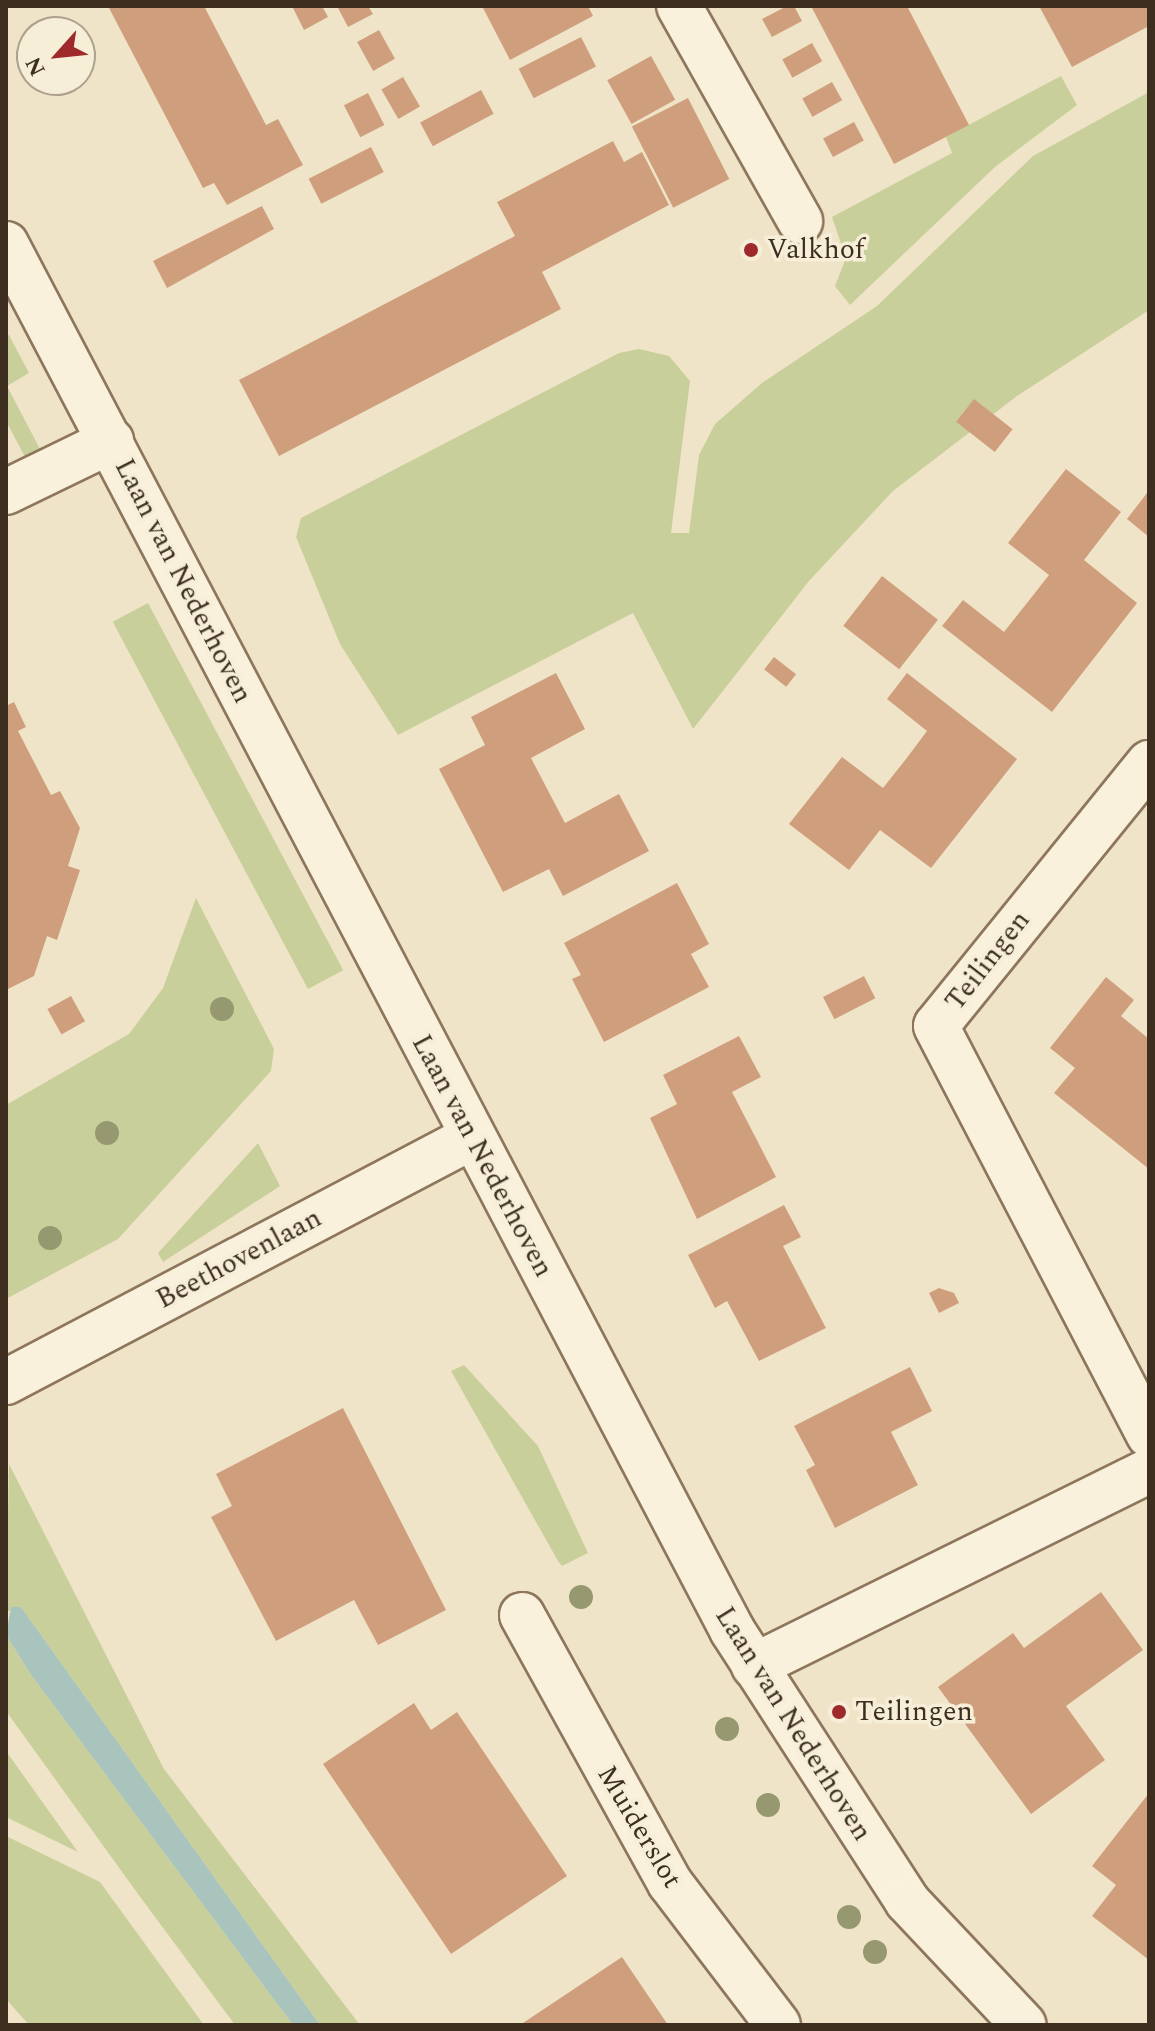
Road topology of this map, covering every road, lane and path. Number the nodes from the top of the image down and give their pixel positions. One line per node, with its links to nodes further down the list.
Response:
1 (679, 6): 2 (street)
2 (800, 221)
3 (6, 244): 4 (street, Laan van Nederhoven)
4 (111, 441): 5 (street); 7 (street, Laan van Nederhoven)
5 (6, 492)
6 (1149, 763): 9 (street, Teilingen)
7 (472, 1137): 8 (street, Beethovenlaan); 12 (street, Laan van Nederhoven)
8 (6, 1382)
9 (1149, 1435)
10 (1149, 1471): 12 (street)
11 (522, 1615): 13 (street, Muiderslot)
12 (754, 1666): 14 (street, Laan van Nederhoven)
13 (778, 2025)
14 (1024, 2025)

